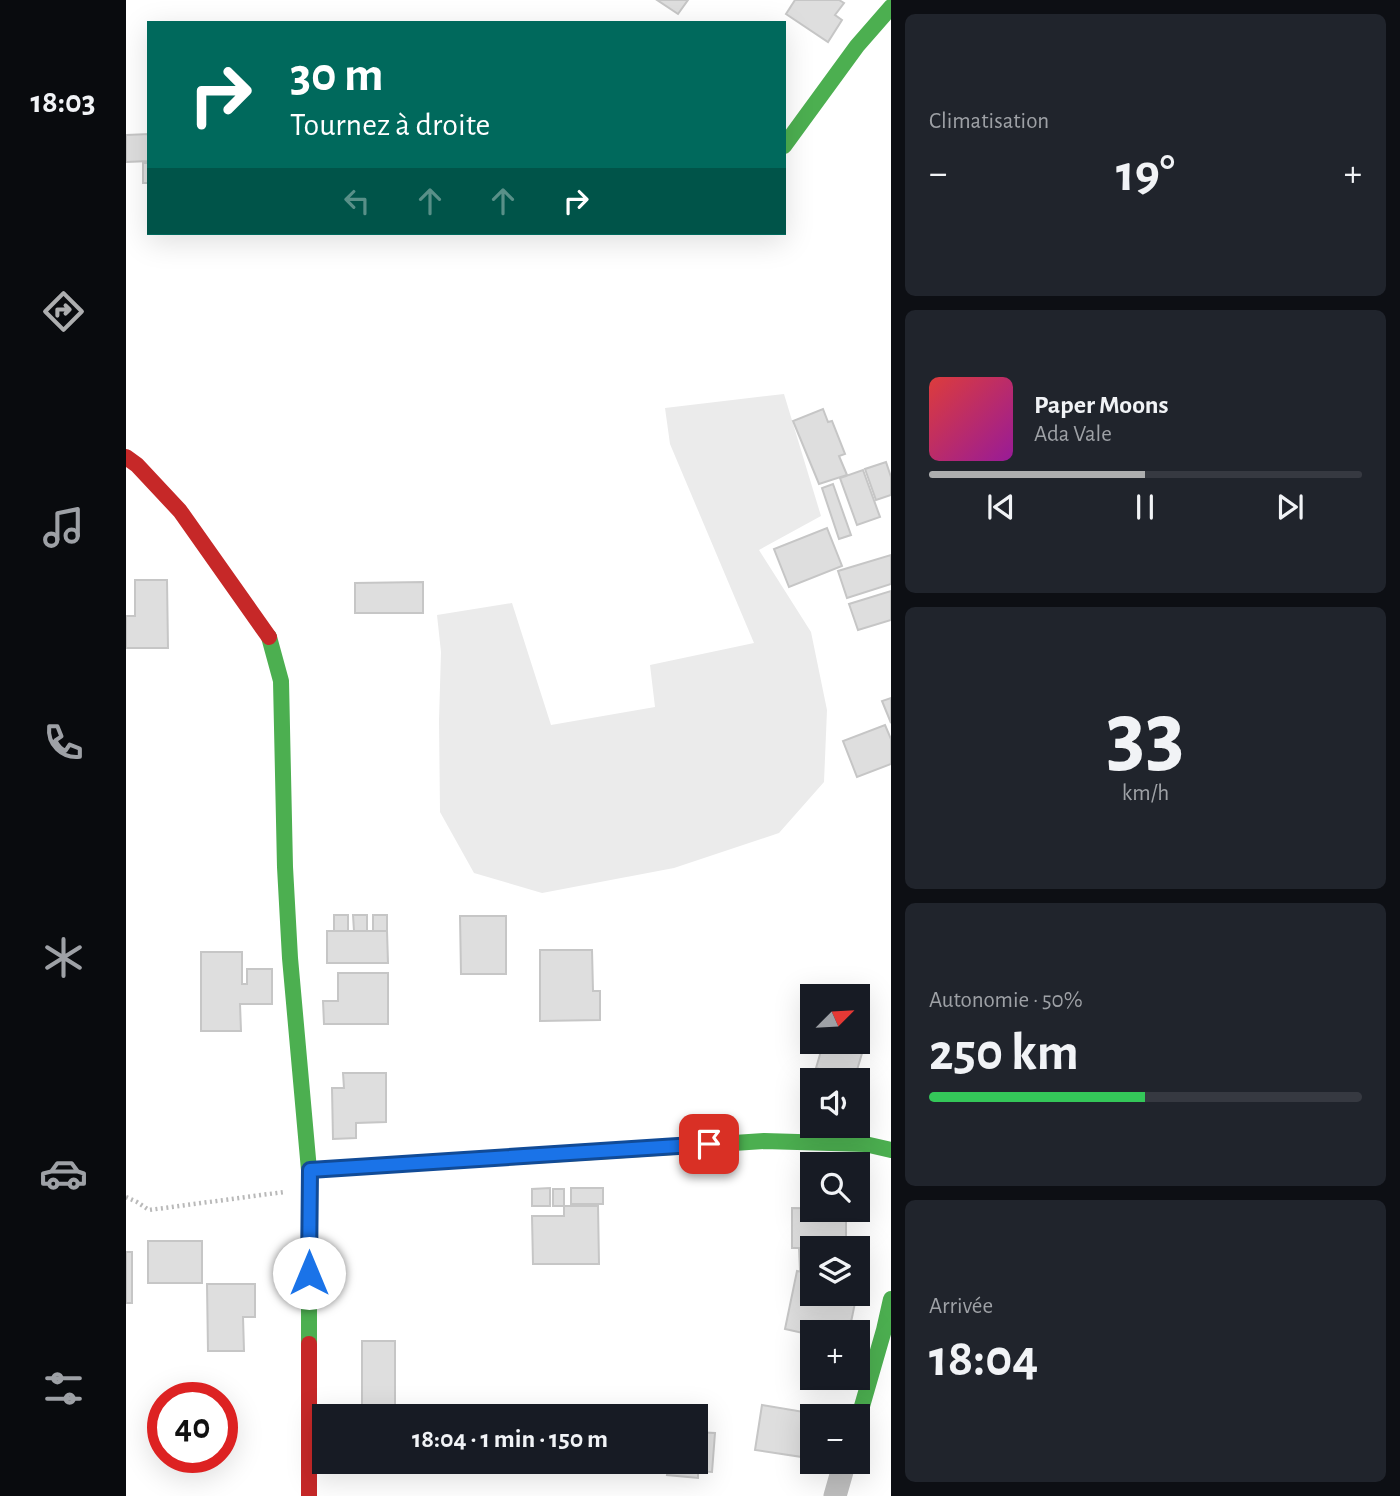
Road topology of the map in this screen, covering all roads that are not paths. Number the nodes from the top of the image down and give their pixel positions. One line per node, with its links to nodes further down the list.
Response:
1 (891, 6): 2 (street)
2 (786, 143)
3 (126, 457): 5 (street)
4 (891, 1150): 5 (street)
5 (310, 1170): 10 (street)
6 (891, 1299): 7 (street)
7 (888, 1331): 8 (street)
8 (863, 1404)
9 (841, 1474): 11 (street)
10 (309, 1496)
11 (835, 1496)

